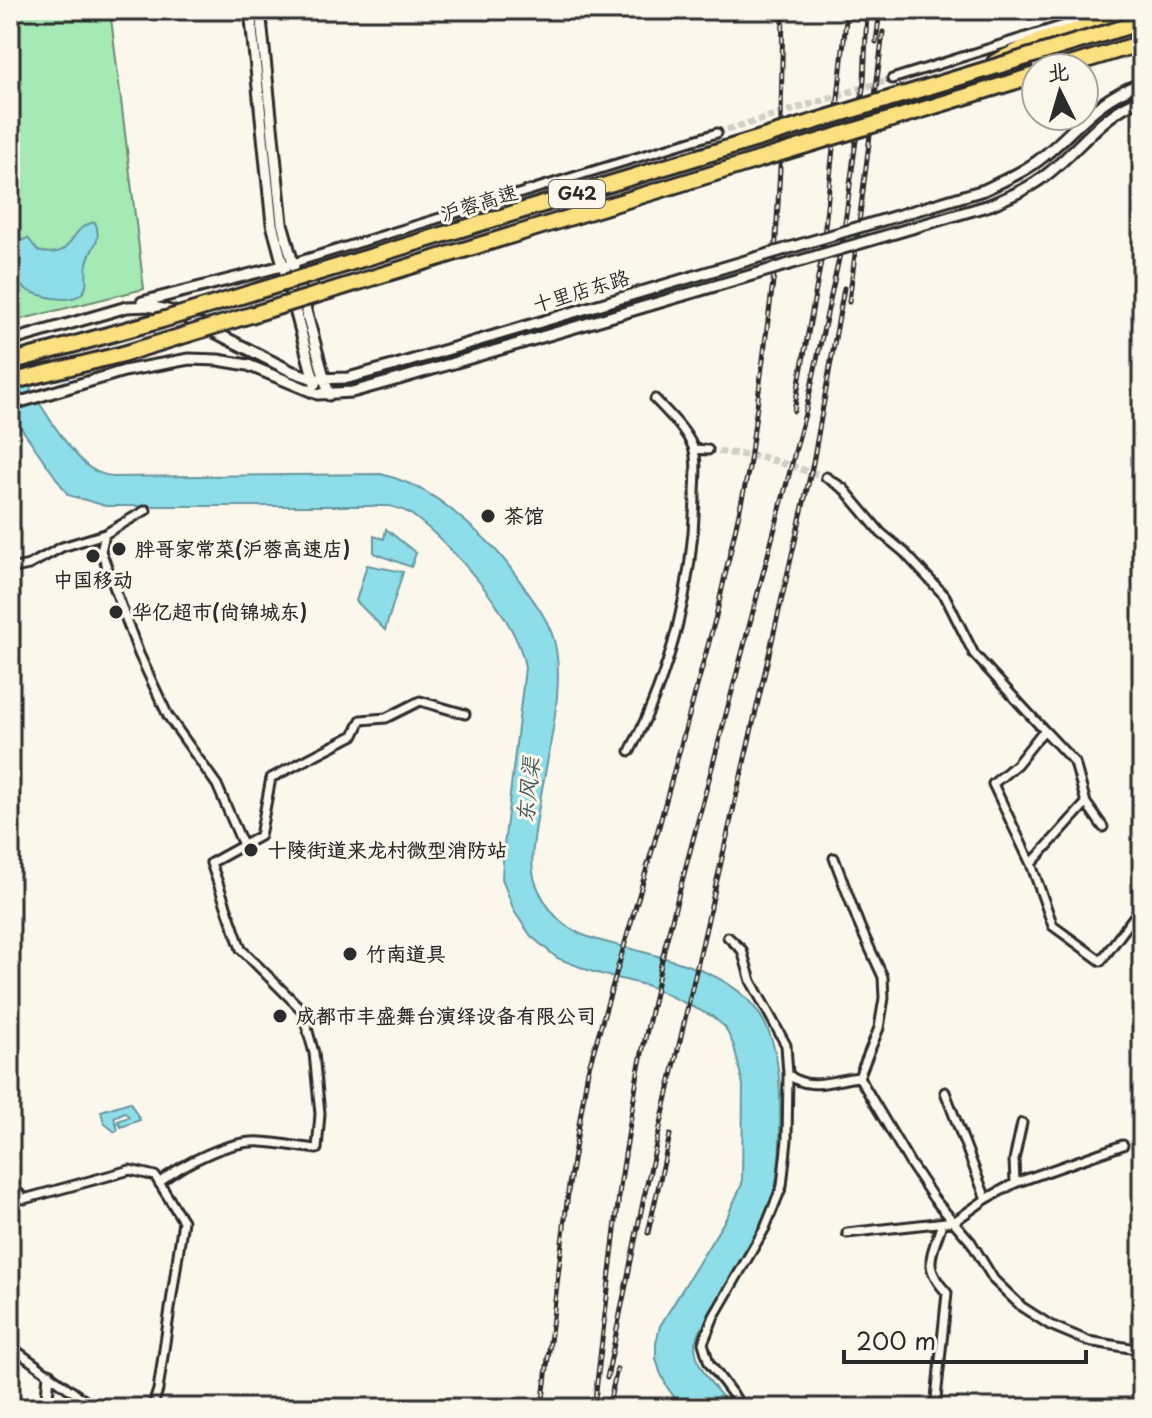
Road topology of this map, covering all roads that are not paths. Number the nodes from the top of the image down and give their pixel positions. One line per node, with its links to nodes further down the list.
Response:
1 (250, 10): 16 (street)
2 (260, 10): 16 (street)
3 (1112, 10): 10 (street)
4 (1142, 12): 11 (highway, bridge)
5 (1142, 22): 11 (highway, 沪蓉高速 / G42, bridge)
6 (1142, 43): 8 (highway)
7 (1142, 51): 9 (highway)
8 (1100, 56)
9 (1100, 59)
10 (892, 79)
11 (953, 80): 19 (highway, 沪蓉高速 / G42, bridge)
12 (1020, 80): 22 (highway, 沪蓉高速 / G42, bridge)
13 (1142, 83): 21 (street, 十里店东路, bridge)
14 (1142, 99): 24 (street, 十里店东路, bridge)
15 (717, 133): 16 (street)
16 (288, 265): 17 (street); 20 (street); 21 (street)
17 (127, 307): 18 (street, 十里店东路); 20 (street, 十里店东路)
18 (10, 341)
19 (10, 362)
20 (314, 379): 21 (street, 十里店东路); 23 (street)
21 (325, 380): 24 (street)
22 (10, 382)
23 (318, 394): 24 (street, 十里店东路); 26 (street, 十里店东路)
24 (329, 395)
25 (655, 399): 27 (street)
26 (10, 405)
27 (694, 449): 28 (street); 35 (street)
28 (708, 450)
29 (826, 477): 34 (street)
30 (146, 510): 31 (street)
31 (105, 534): 32 (street); 38 (street)
32 (10, 569)
33 (465, 714): 38 (street)
34 (1044, 730): 36 (street); 40 (street)
35 (630, 751)
36 (1086, 803): 37 (street); 40 (street)
37 (1103, 827)
38 (243, 845): 49 (street)
39 (834, 858): 44 (street)
40 (1031, 864): 41 (street)
41 (1142, 906)
42 (728, 937): 43 (street)
43 (788, 1074): 44 (street); 61 (street)
44 (859, 1077): 52 (street)
45 (945, 1092): 51 (street)
46 (1022, 1123): 50 (street)
47 (1123, 1145): 50 (street)
48 (10, 1183): 49 (street)
49 (159, 1183): 60 (street)
50 (1015, 1183): 51 (street)
51 (986, 1199): 52 (street)
52 (955, 1221): 53 (street); 56 (street)
53 (942, 1223): 54 (street); 62 (street)
54 (847, 1233)
55 (10, 1346): 57 (street)
56 (1142, 1350)
57 (49, 1374): 58 (street); 59 (street)
58 (46, 1408)
59 (95, 1408)
60 (152, 1408)
61 (743, 1408)
62 (935, 1408)

